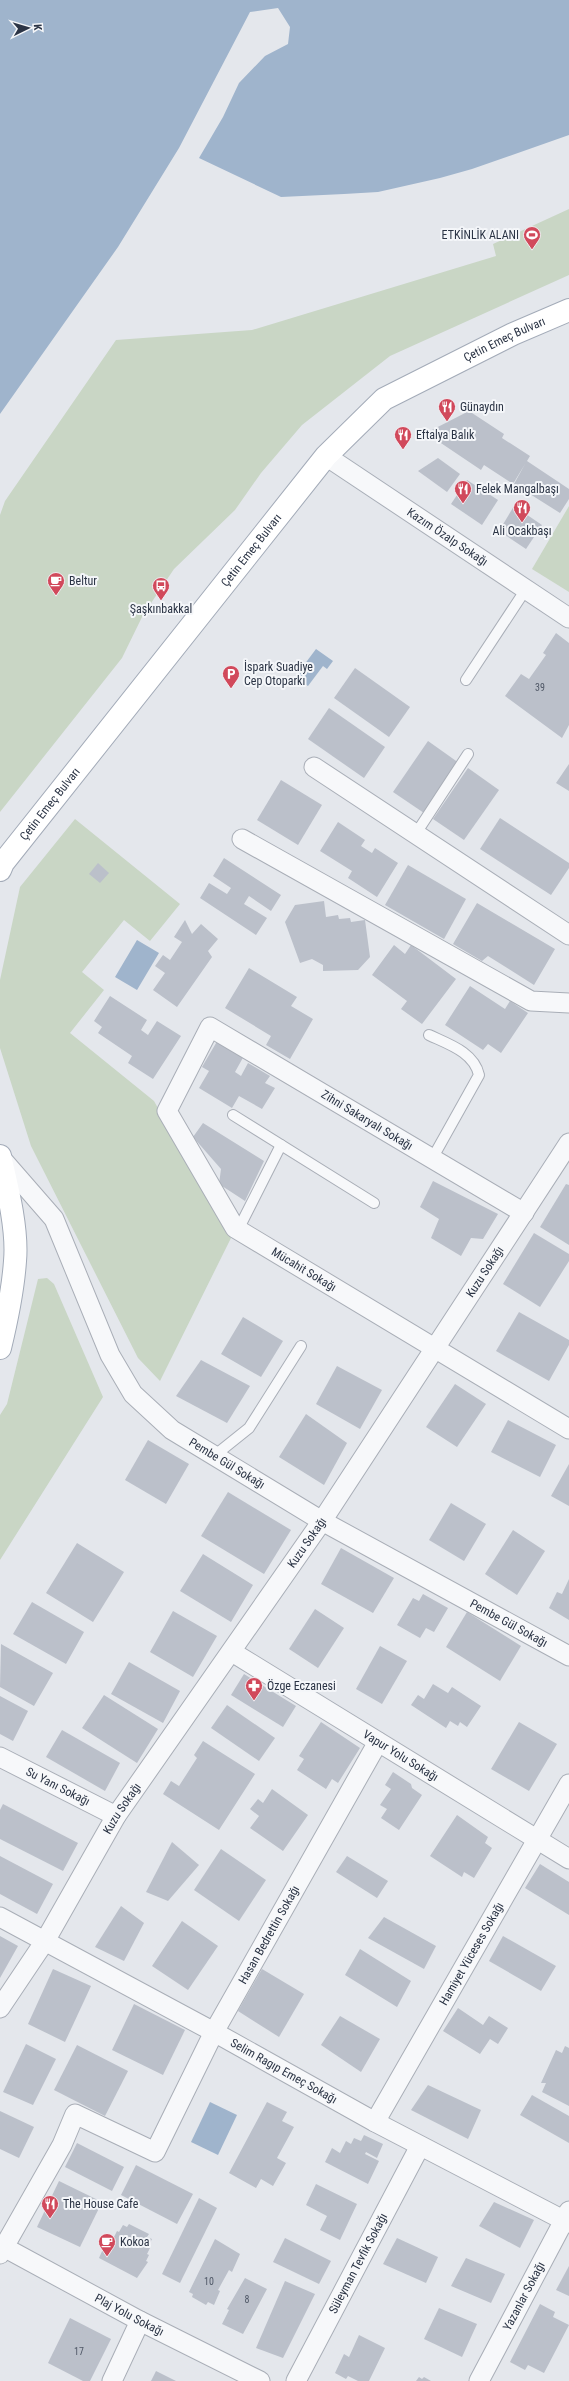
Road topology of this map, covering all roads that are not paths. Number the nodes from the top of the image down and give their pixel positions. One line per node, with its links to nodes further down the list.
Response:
1 (569, 310): 2 (main road, Çetin Emeç Bulvarı)
2 (326, 456): 3 (street, Kazım Özalp Sokağı); 10 (main road, Çetin Emeç Bulvarı)
3 (526, 589): 4 (street, Kazım Özalp Sokağı); 5 (lane)
4 (569, 618)
5 (466, 680)
6 (468, 754): 8 (lane)
7 (314, 767): 8 (street)
8 (416, 835): 11 (street)
9 (242, 839): 12 (street)
10 (0, 870)
11 (569, 935)
12 (569, 1003)
13 (210, 1027): 19 (street, Zihni Sakaryalı Sokağı); 23 (street, Mücahit Sokağı)
14 (428, 1035): 19 (lane)
15 (233, 1115): 17 (lane)
16 (569, 1143): 20 (street, Kuzu Sokağı)
17 (281, 1145): 21 (lane); 23 (lane)
18 (0, 1156): 25 (main road); 28 (street, Pembe Gül Sokağı)
19 (432, 1159): 22 (street, Zihni Sakaryalı Sokağı)
20 (562, 1169): 22 (street, Kuzu Sokağı)
21 (374, 1203)
22 (524, 1213): 26 (street, Kuzu Sokağı)
23 (238, 1230): 26 (street, Mücahit Sokağı)
24 (301, 1346): 28 (lane)
25 (0, 1348)
26 (433, 1349): 27 (street, Mücahit Sokağı); 29 (street, Kuzu Sokağı)
27 (569, 1429)
28 (214, 1456): 29 (street, Pembe Gül Sokağı)
29 (322, 1520): 30 (street, Kuzu Sokağı); 31 (street, Pembe Gül Sokağı)
30 (232, 1652): 32 (street, Vapur Yolu Sokağı); 35 (street, Kuzu Sokağı)
31 (569, 1656)
32 (378, 1742): 36 (street, Vapur Yolu Sokağı); 41 (street, Hasan Bedrettin Sokağı)
33 (0, 1757): 35 (street, Su Yanı Sokağı)
34 (569, 1784): 36 (street, Hamiyet Yüceses Sokağı)
35 (116, 1816): 39 (street, Kuzu Sokağı)
36 (538, 1842): 37 (street, Vapur Yolu Sokağı); 42 (street, Hamiyet Yüceses Sokağı)
37 (569, 1859)
38 (0, 1917): 39 (street, Selim Ragıp Emeç Sokağı)
39 (45, 1941): 40 (street, Kuzu Sokağı); 41 (street, Selim Ragıp Emeç Sokağı)
40 (0, 2008)
41 (214, 2032): 42 (street, Selim Ragıp Emeç Sokağı); 45 (street, Hasan Bedrettin Sokağı)
42 (375, 2122): 43 (street, Selim Ragıp Emeç Sokağı)
43 (420, 2146): 44 (street, Selim Ragıp Emeç Sokağı); 49 (street, Süleyman Tevfik Sokağı)
44 (567, 2218): 50 (street, Yazanlar Sokağı)
45 (1, 2249): 46 (street, Plaj Yolu Sokağı)
46 (140, 2321): 47 (street); 48 (street, Plaj Yolu Sokağı)
47 (112, 2381)
48 (260, 2381)
49 (296, 2381)
50 (479, 2381)

